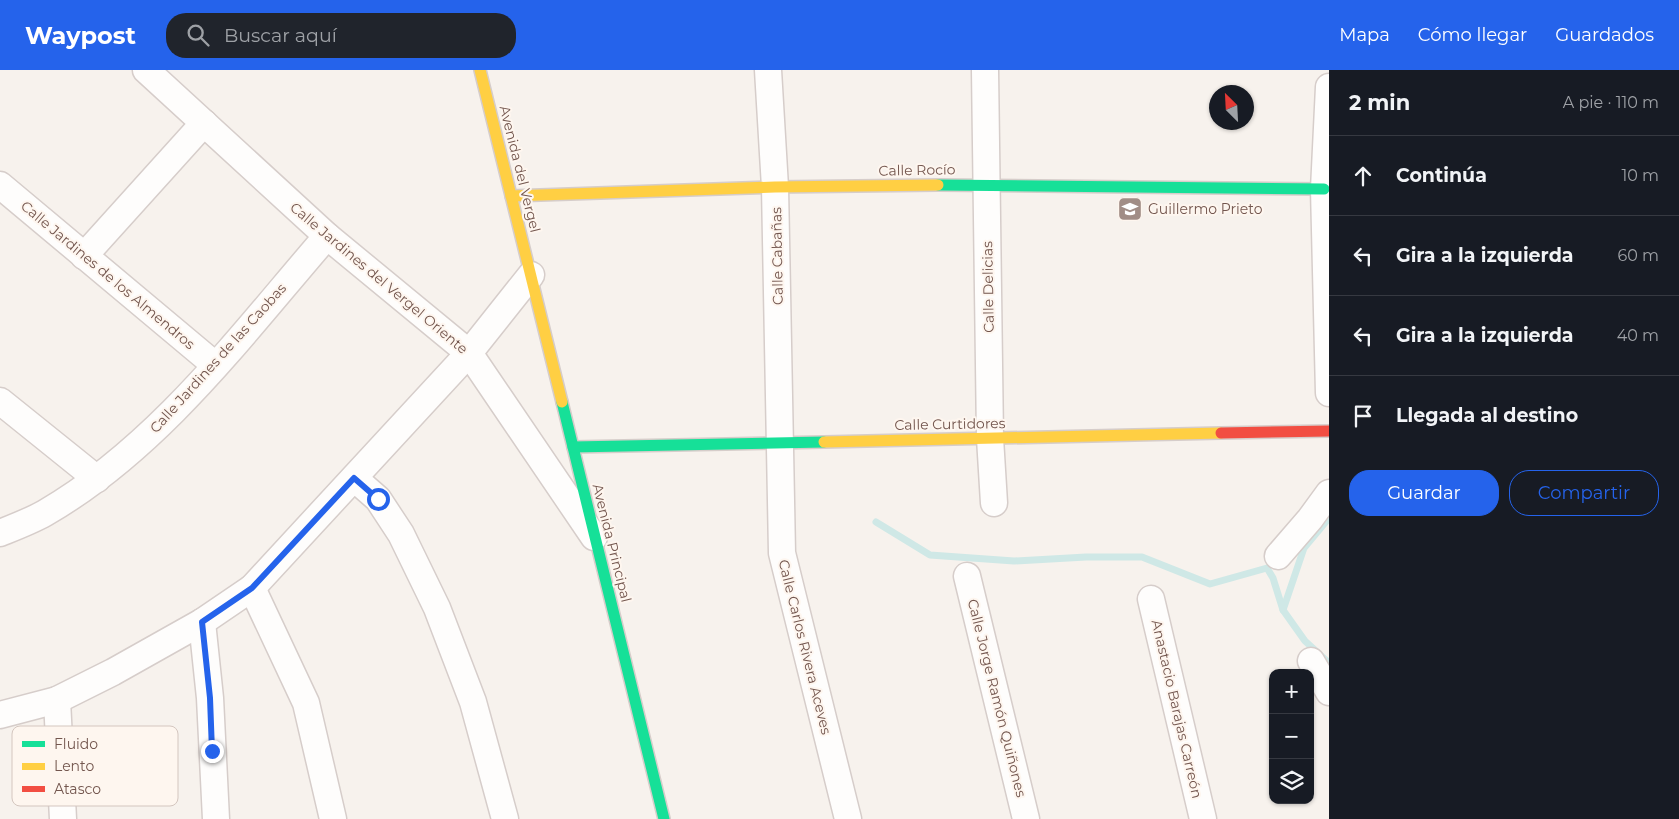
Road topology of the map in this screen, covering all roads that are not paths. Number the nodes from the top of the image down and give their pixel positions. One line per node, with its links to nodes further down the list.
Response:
1 (146, 70): 6 (street, Calle Jardines del Vergel Oriente)
2 (480, 70): 11 (street, Avenida del Vergel)
3 (768, 70): 9 (street, Calle Cabañas)
4 (985, 70): 7 (street, Calle Delicias)
5 (1329, 87): 10 (street)
6 (204, 123): 12 (street, Calle Jardines del Vergel Oriente); 13 (street)
7 (986, 184): 9 (street, Calle Rocío); 10 (street, Calle Rocío); 20 (street, Calle Delicias)
8 (0, 185): 13 (street, Calle Jardines de los Almendros)
9 (775, 187): 11 (street, Calle Rocío); 21 (street, Calle Cabañas)
10 (1324, 189): 17 (street)
11 (511, 196): 14 (street, Avenida del Vergel)
12 (327, 236): 15 (street, Calle Jardines del Vergel Oriente); 16 (street, Calle Jardines de las Caobas)
13 (84, 256): 16 (street, Calle Jardines de los Almendros)
14 (531, 274): 15 (street); 22 (street, Avenida Principal)
15 (469, 354): 23 (street); 28 (street, Calle Jardines del Vergel Oriente)
16 (215, 366): 24 (street, Calle Jardines de las Caobas)
17 (1329, 393)
18 (0, 401): 24 (street)
19 (1329, 431): 20 (street, Calle Curtidores)
20 (990, 438): 21 (street, Calle Curtidores); 26 (street, Calle Delicias)
21 (780, 442): 22 (street, Calle Curtidores); 45 (street, Calle Carlos Rivera Aceves)
22 (572, 447): 28 (street, Avenida Principal)
23 (354, 478): 31 (street); 43 (street)
24 (97, 479): 27 (street, Calle Jardines de las Caobas)
25 (1329, 492): 29 (street)
26 (994, 504)
27 (1, 532)
28 (596, 539): 44 (street, Avenida Principal)
29 (1278, 556)
30 (967, 576): 46 (street, Calle Jorge Ramón Quiñones)
31 (252, 588): 33 (street); 42 (street)
32 (1151, 599): 47 (street, Anastacio Barajas Carreón)
33 (202, 622): 36 (street); 41 (street)
34 (1311, 661): 35 (street)
35 (1329, 692)
36 (57, 700): 37 (street); 38 (street)
37 (0, 715)
38 (58, 726)
39 (62, 806): 40 (street)
40 (63, 819)
41 (216, 819)
42 (333, 819)
43 (505, 819)
44 (664, 819)
45 (848, 819)
46 (1026, 819)
47 (1203, 819)

